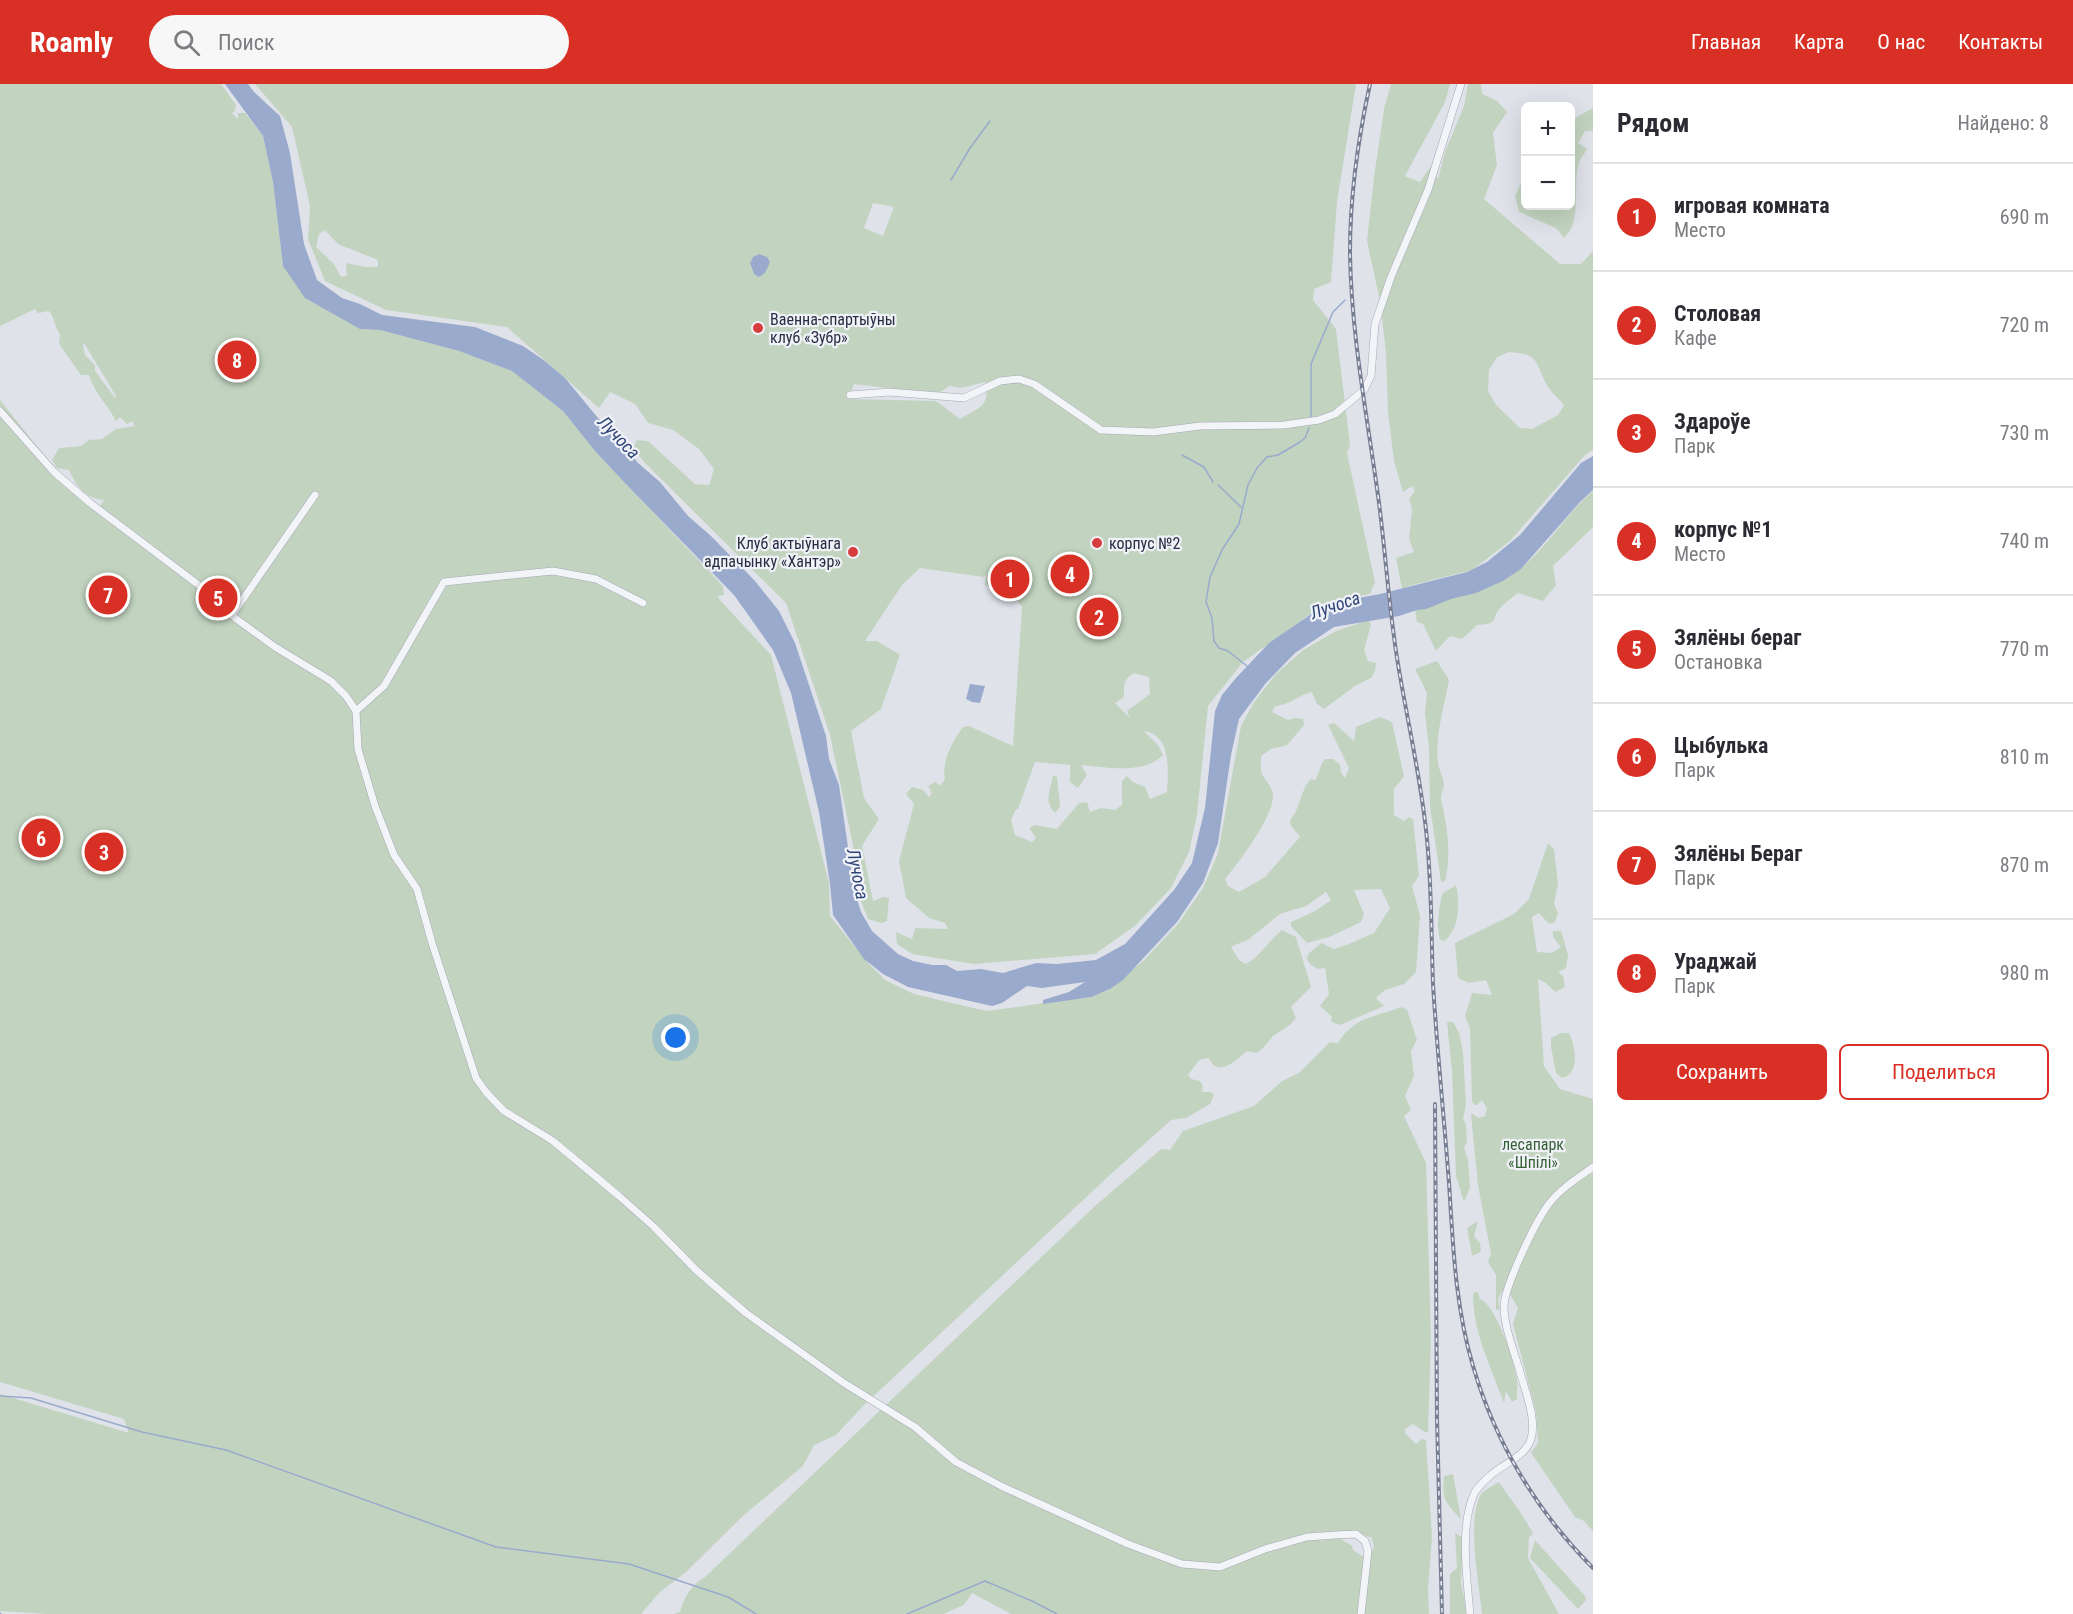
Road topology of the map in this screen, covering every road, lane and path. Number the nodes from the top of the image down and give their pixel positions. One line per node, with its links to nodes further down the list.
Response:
1 (1461, 84): 2 (street)
2 (850, 395)
3 (0, 411): 6 (street)
4 (315, 495): 6 (street)
5 (643, 603): 7 (street)
6 (232, 615): 7 (street)
7 (356, 711): 9 (street)
8 (1593, 1167): 10 (street)
9 (1361, 1614)
10 (1470, 1614)

